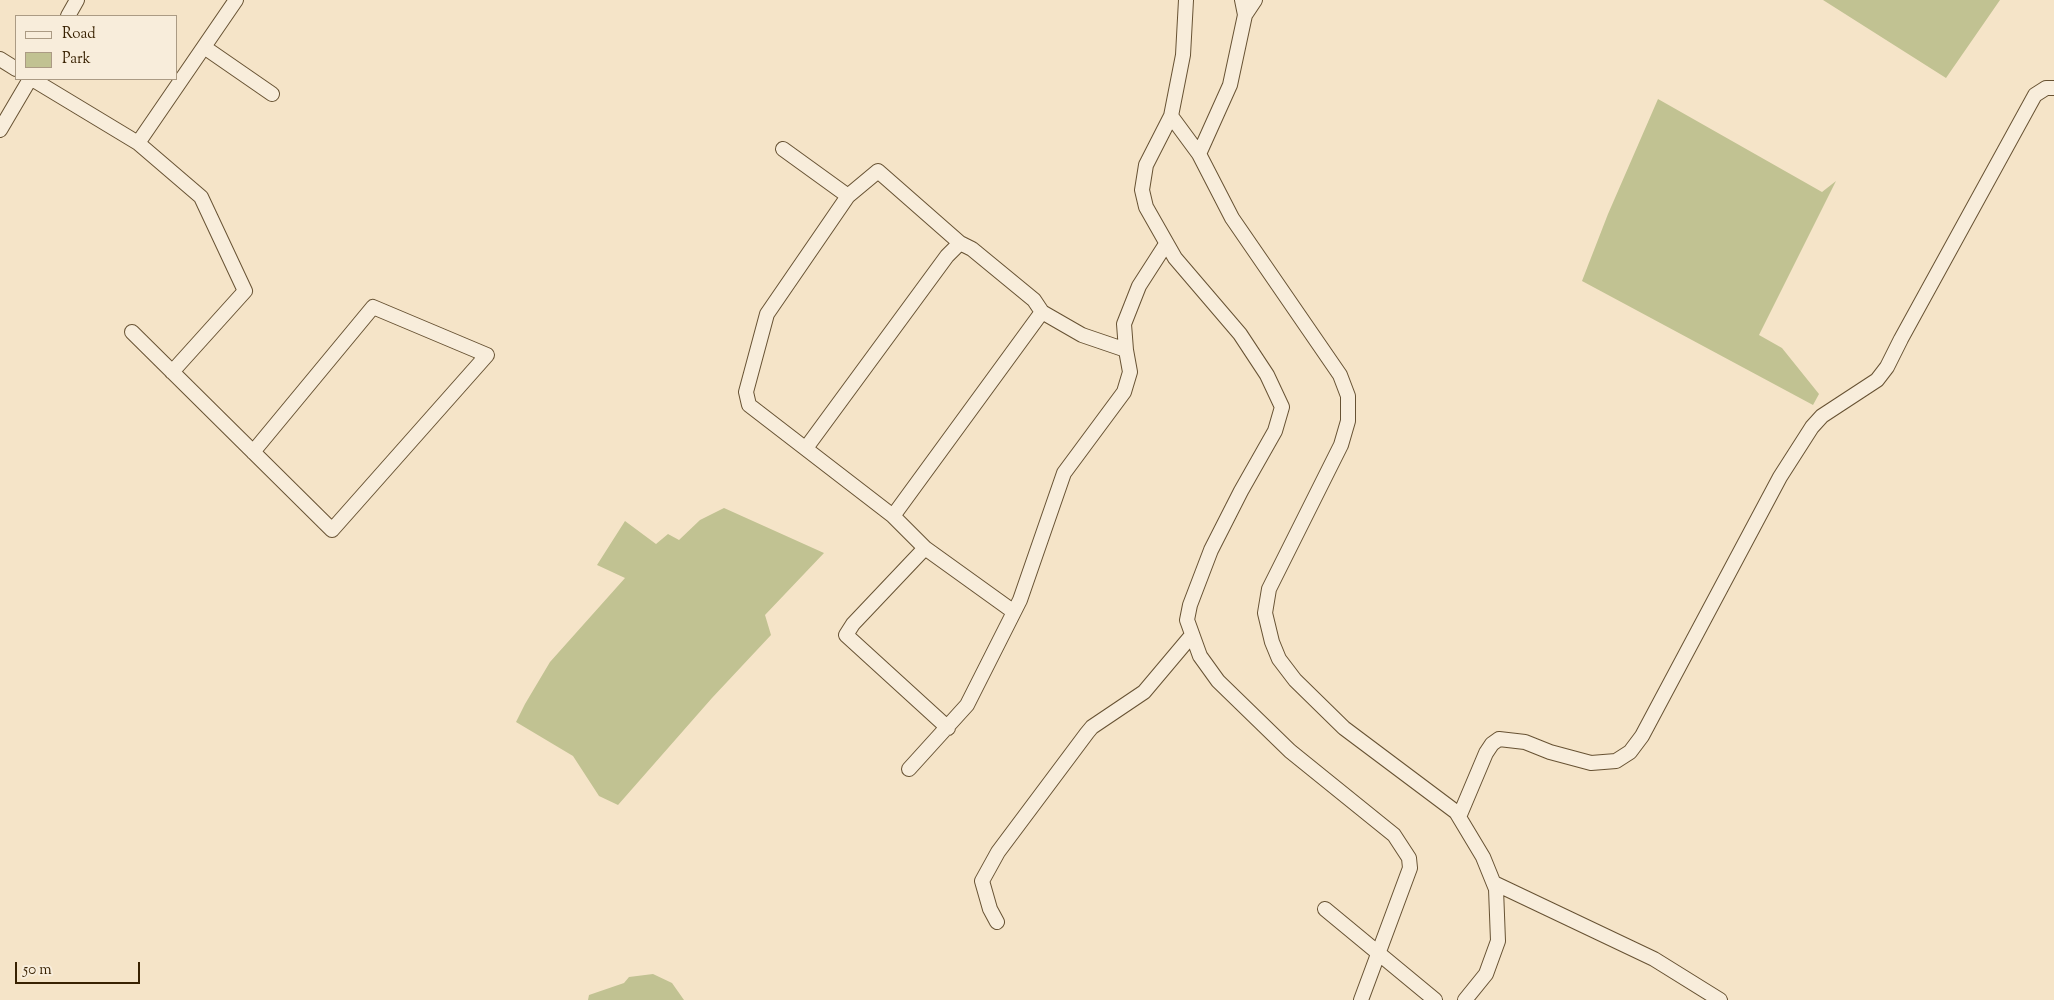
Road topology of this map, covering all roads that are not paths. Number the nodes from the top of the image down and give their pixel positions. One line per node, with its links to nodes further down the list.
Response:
1 (77, 0): 6 (street)
2 (236, 0): 8 (street)
3 (1186, 0): 15 (street)
4 (1242, 0): 7 (street)
5 (1256, 0): 7 (street)
6 (69, 15)
7 (1245, 15): 19 (street)
8 (204, 47): 14 (street); 17 (street)
9 (0, 59): 10 (street)
10 (15, 68)
11 (30, 80): 16 (street)
12 (33, 80): 17 (street)
13 (2054, 88): 35 (street)
14 (272, 94)
15 (1171, 116): 19 (street); 22 (street)
16 (0, 130)
17 (138, 143): 26 (street)
18 (782, 149): 20 (street)
19 (1200, 154): 35 (street)
20 (848, 196): 21 (street); 27 (street)
21 (960, 243): 23 (street); 27 (street)
22 (1166, 244): 25 (street); 32 (street)
23 (1042, 312): 25 (street); 29 (street)
24 (132, 332): 26 (street)
25 (1126, 350): 31 (street)
26 (172, 372): 28 (street)
27 (806, 448): 29 (street)
28 (253, 452): 28 (street)
29 (893, 516): 30 (street)
30 (925, 548): 31 (street); 33 (street)
31 (1014, 612): 33 (street)
32 (1192, 635): 38 (street); 39 (street)
33 (948, 728): 34 (street)
34 (909, 769)
35 (1459, 817): 36 (street)
36 (1494, 883): 42 (street); 43 (street)
37 (1325, 909): 39 (street)
38 (997, 922)
39 (1378, 953): 40 (street); 41 (street)
40 (1361, 1000)
41 (1435, 1000)
42 (1465, 1000)
43 (1720, 1000)

